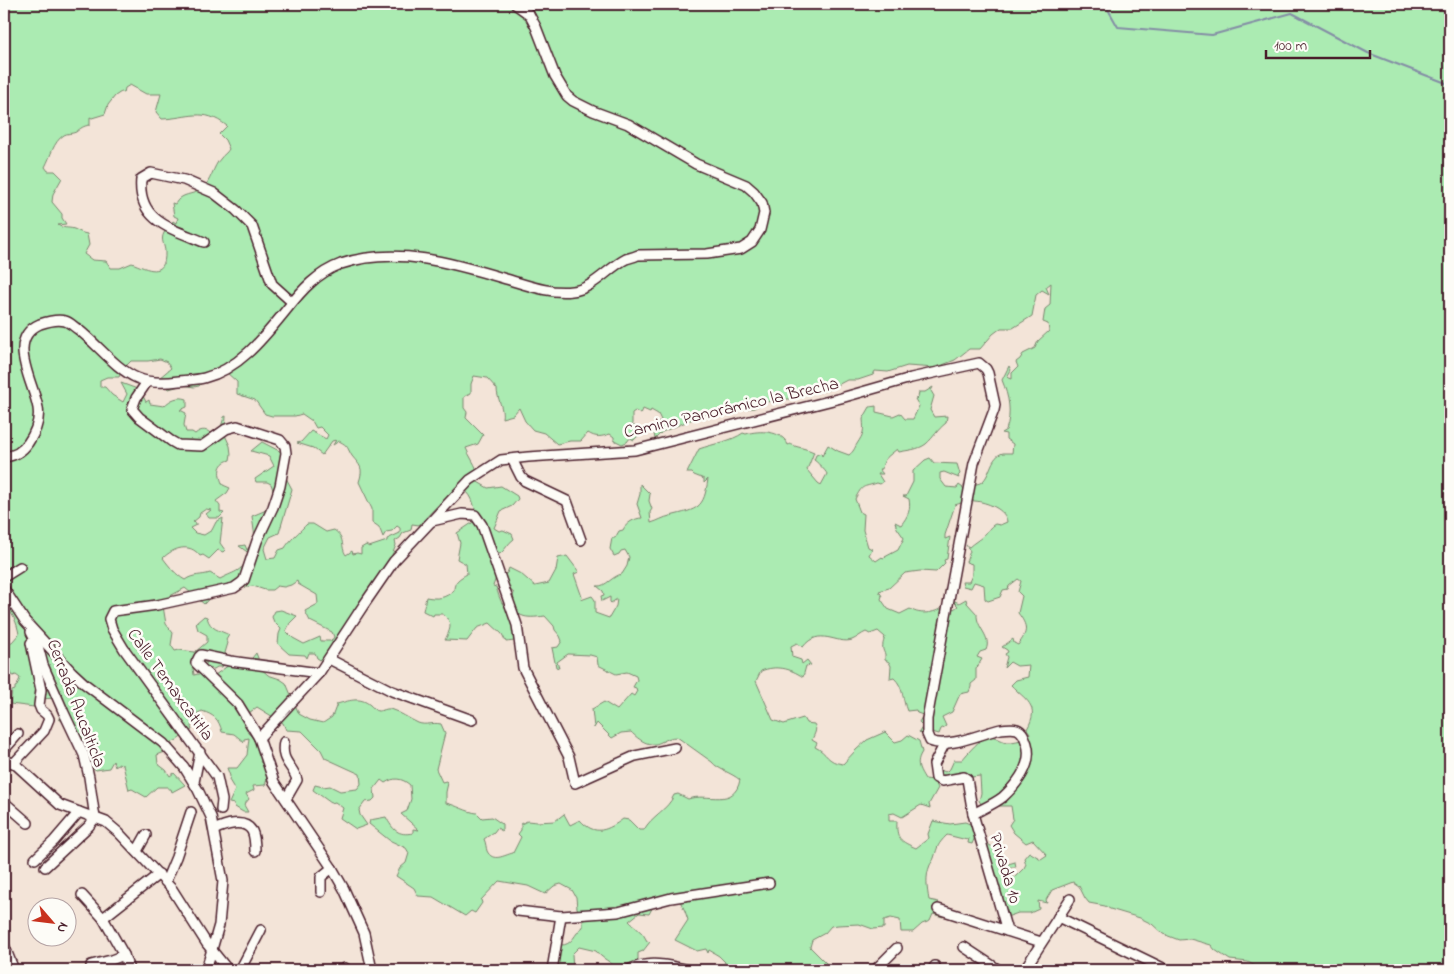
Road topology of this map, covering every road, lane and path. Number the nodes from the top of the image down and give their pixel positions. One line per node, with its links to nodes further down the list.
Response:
1 (515, 4): 3 (street)
2 (204, 242): 3 (street)
3 (292, 302): 4 (street)
4 (147, 382): 5 (street); 22 (street, Calle Temaxcatitla)
5 (4, 458)
6 (512, 459): 7 (street, Camino Panorámico la Brecha); 8 (street); 19 (street, Camino Panorámico la Brecha)
7 (431, 521): 13 (street, Camino Panorámico la Brecha); 20 (street)
8 (581, 540)
9 (20, 567): 10 (street)
10 (4, 577)
11 (4, 589): 12 (street)
12 (25, 621): 24 (street); 25 (street); 32 (street, Cerrada Aucalticla)
13 (328, 659): 14 (street, Camino Panorámico la Brecha); 15 (street)
14 (319, 674): 17 (street, Camino Panorámico la Brecha); 17 (street)
15 (472, 720)
16 (18, 734): 21 (street)
17 (259, 738): 26 (street)
18 (284, 742): 26 (street)
19 (945, 743): 31 (street, Privada 10); 31 (street)
20 (675, 748)
21 (4, 750)
22 (200, 752): 25 (street); 28 (street, Calle Temaxcatitla)
23 (4, 761): 24 (street)
24 (14, 763): 29 (street)
25 (194, 782): 34 (street)
26 (286, 799): 40 (street)
27 (4, 802): 33 (street)
28 (221, 810)
29 (79, 812): 32 (street); 38 (street)
30 (191, 812): 41 (street)
31 (973, 814): 52 (street, Privada 10)
32 (95, 818): 36 (street); 39 (street)
33 (28, 823)
34 (214, 830): 37 (street); 57 (street)
35 (146, 836): 36 (street)
36 (137, 851): 41 (street)
37 (255, 851)
38 (35, 859)
39 (45, 866)
40 (332, 868): 43 (street); 67 (street)
41 (163, 877): 50 (street); 57 (street)
42 (769, 883): 48 (street)
43 (321, 892)
44 (82, 895): 50 (street)
45 (1070, 899): 49 (street)
46 (938, 909): 52 (street, Privada 10)
47 (518, 911): 48 (street)
48 (561, 916): 68 (street)
49 (1058, 917): 53 (street); 74 (street)
50 (103, 918): 58 (street)
51 (261, 930): 64 (street)
52 (1008, 931): 53 (street, Privada 10)
53 (1041, 942): 73 (street)
54 (4, 944): 60 (street)
55 (964, 947): 72 (street)
56 (897, 948): 71 (street)
57 (212, 950): 62 (street); 63 (street)
58 (124, 955): 59 (street); 61 (street)
59 (90, 965)
60 (14, 970)
61 (130, 970)
62 (206, 970)
63 (228, 970)
64 (240, 970)
65 (341, 970): 66 (street)
66 (347, 970)
67 (372, 970)
68 (552, 970)
69 (629, 970): 70 (street)
70 (689, 970)
71 (875, 970)
72 (999, 970)
73 (1024, 970)
74 (1167, 970)

